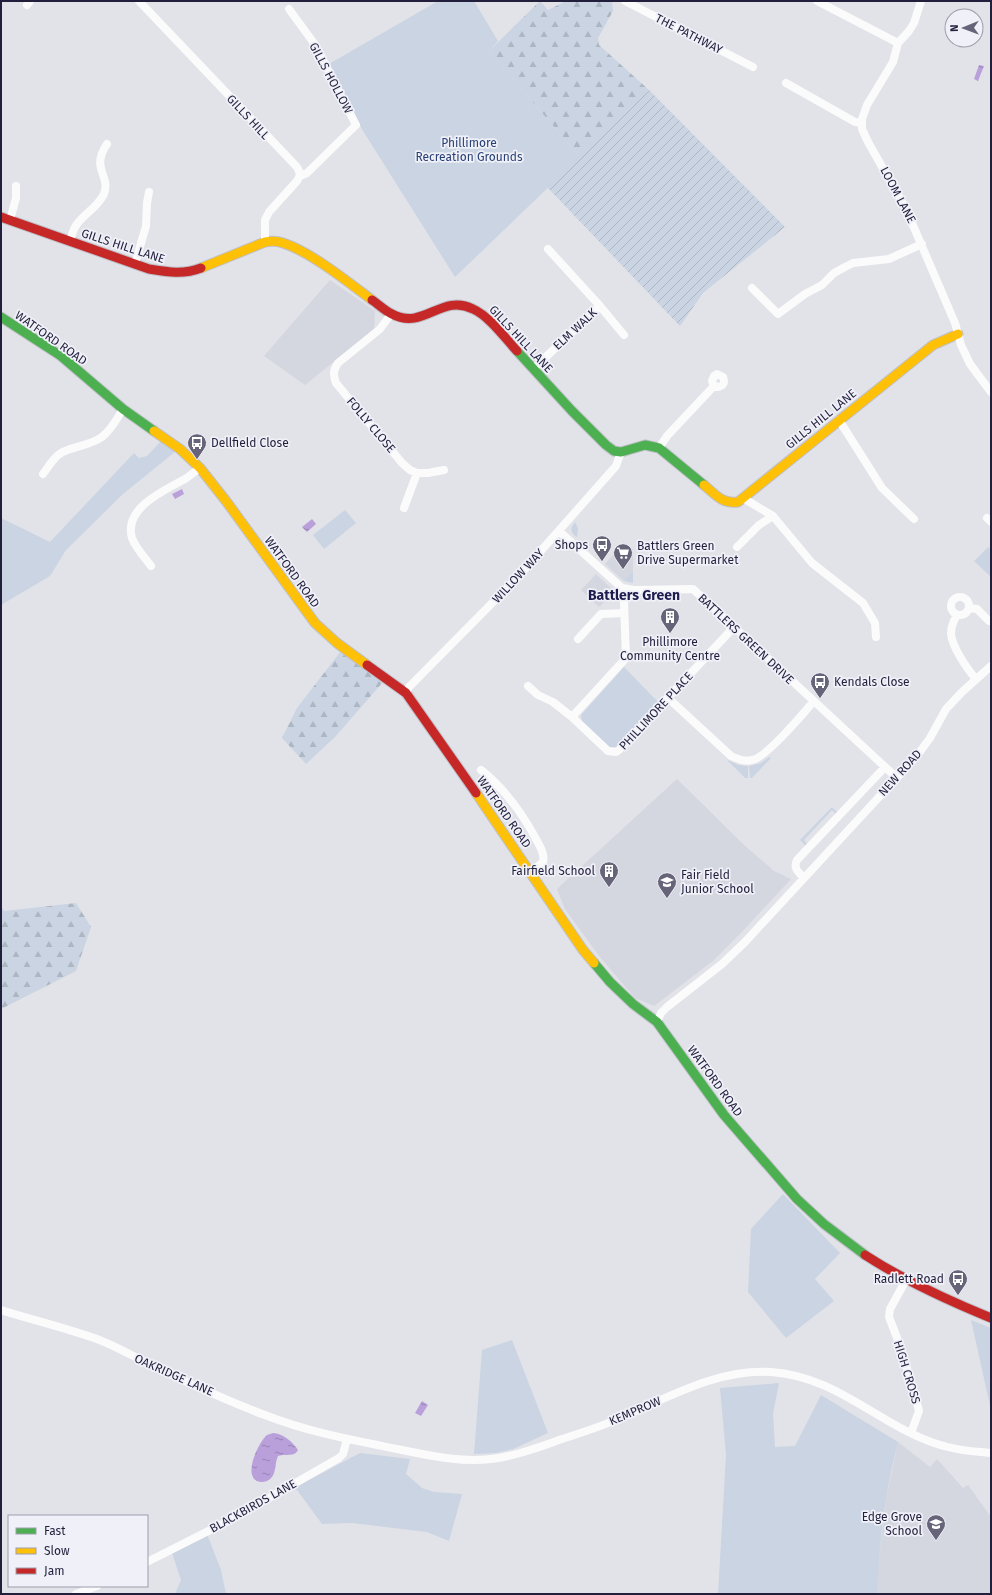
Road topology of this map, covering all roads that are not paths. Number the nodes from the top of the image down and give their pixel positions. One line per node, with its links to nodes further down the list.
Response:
1 (139, 1): 11 (street, GILLS HILL)
2 (625, 1): 7 (street, THE PATHWAY)
3 (818, 1): 6 (street)
4 (921, 1): 6 (street)
5 (289, 9): 11 (street, GILLS HOLLOW)
6 (898, 43): 9 (street)
7 (753, 67)
8 (786, 83): 9 (street)
9 (861, 124): 17 (street, LOOM LANE)
10 (107, 144): 15 (street)
11 (300, 176): 16 (street)
12 (16, 186): 14 (street)
13 (149, 192): 19 (street)
14 (6, 219): 15 (main road, GILLS HILL LANE)
15 (70, 241): 19 (main road, GILLS HILL LANE)
16 (265, 242): 19 (main road, GILLS HILL LANE); 22 (main road, GILLS HILL LANE)
17 (922, 244): 20 (street); 24 (street, LOOM LANE)
18 (548, 249): 21 (street, ELM WALK)
19 (135, 264)
20 (752, 288)
21 (600, 306): 25 (street, ELM WALK); 26 (street, ELM WALK)
22 (391, 314): 26 (main road, GILLS HILL LANE); 35 (street, FOLLY CLOSE)
23 (1, 317): 29 (main road, WATFORD ROAD)
24 (958, 334): 28 (street, LOOM LANE); 30 (main road, GILLS HILL LANE)
25 (624, 335)
26 (533, 369): 32 (main road, GILLS HILL LANE)
27 (714, 386): 31 (street)
28 (991, 392)
29 (123, 410): 33 (main road, WATFORD ROAD); 36 (street)
30 (839, 420): 37 (main road, GILLS HILL LANE); 40 (street)
31 (659, 448): 32 (main road); 37 (main road, GILLS HILL LANE)
32 (621, 452): 41 (street, WILLOW WAY)
33 (200, 468): 43 (street); 55 (main road, WATFORD ROAD)
34 (444, 470): 35 (street)
35 (417, 473): 38 (street)
36 (43, 474)
37 (743, 498): 39 (street)
38 (404, 508)
39 (773, 516): 42 (street); 50 (street)
40 (914, 519)
41 (559, 531): 44 (street); 55 (street, WILLOW WAY)
42 (736, 547)
43 (151, 566)
44 (627, 589): 46 (street); 49 (street, BATTLERS GREEN DRIVE)
45 (969, 608): 47 (street); 47 (street); 48 (street)
46 (624, 613): 51 (street); 58 (street)
47 (957, 615): 53 (street)
48 (989, 621)
49 (734, 627): 56 (street, PHILLIMORE PLACE); 57 (street, BATTLERS GREEN DRIVE)
50 (876, 637)
51 (578, 639)
52 (991, 666): 53 (street, NEW ROAD)
53 (976, 679): 61 (street, NEW ROAD)
54 (528, 686): 58 (street, PHILLIMORE PLACE)
55 (406, 693): 62 (main road, WATFORD ROAD)
56 (668, 698): 57 (street); 58 (street, PHILLIMORE PLACE)
57 (814, 701): 59 (street, BATTLERS GREEN DRIVE)
58 (572, 717)
59 (884, 767): 61 (street, BATTLERS GREEN DRIVE); 63 (street, NEW ROAD)
60 (481, 770): 62 (street, WATFORD ROAD)
61 (897, 778): 63 (street, NEW ROAD)
62 (531, 872): 64 (main road, WATFORD ROAD)
63 (804, 878): 64 (street, NEW ROAD)
64 (657, 1022): 65 (main road, WATFORD ROAD)
65 (906, 1280): 67 (main road); 68 (street, HIGH CROSS)
66 (1, 1310): 69 (street, OAKRIDGE LANE)
67 (991, 1318)
68 (912, 1433): 69 (street, KEMPROW); 70 (street)
69 (347, 1439): 71 (street, BLACKBIRDS LANE)
70 (991, 1453)
71 (148, 1561)
72 (94, 1587): 73 (street)
73 (76, 1594)

